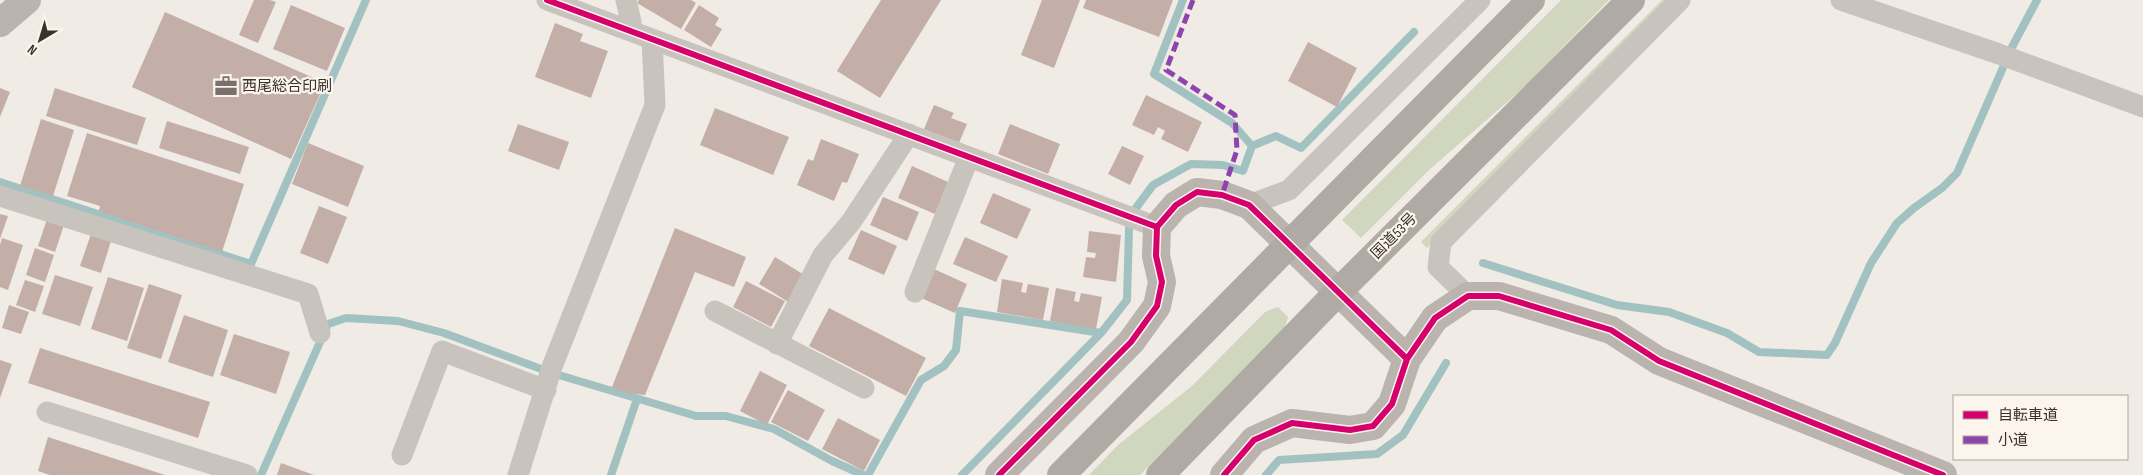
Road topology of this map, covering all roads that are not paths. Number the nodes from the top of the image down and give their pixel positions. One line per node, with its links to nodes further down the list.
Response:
1 (27, 0): 9 (street)
2 (547, 0): 10 (street)
3 (626, 0): 10 (street)
4 (1480, 0): 16 (street)
5 (1531, 0): 18 (highway)
6 (1631, 0): 20 (highway, 国道53号)
7 (1680, 0): 21 (street)
8 (1841, 0): 12 (street)
9 (0, 24)
10 (630, 31): 11 (street)
11 (652, 39): 13 (street); 26 (street)
12 (2143, 107)
13 (908, 134): 14 (street); 24 (street)
14 (969, 158): 17 (street); 19 (street)
15 (0, 196): 23 (street)
16 (1249, 205): 17 (street); 18 (street)
17 (1141, 221): 33 (street)
18 (1291, 244): 20 (street); 34 (highway)
19 (915, 292)
20 (1338, 292): 25 (street); 29 (highway, 国道53号)
21 (1468, 296): 25 (street); 38 (street)
22 (715, 311): 24 (street)
23 (320, 333)
24 (776, 344): 27 (street)
25 (1407, 359): 37 (street)
26 (549, 378): 30 (street); 32 (street)
27 (864, 388)
28 (47, 412): 31 (street)
29 (1189, 446): 35 (highway, 国道53号); 36 (highway)
30 (402, 455)
31 (248, 475)
32 (518, 475)
33 (1000, 475)
34 (1061, 475)
35 (1160, 475)
36 (1165, 475)
37 (1224, 475)
38 (1943, 475)

